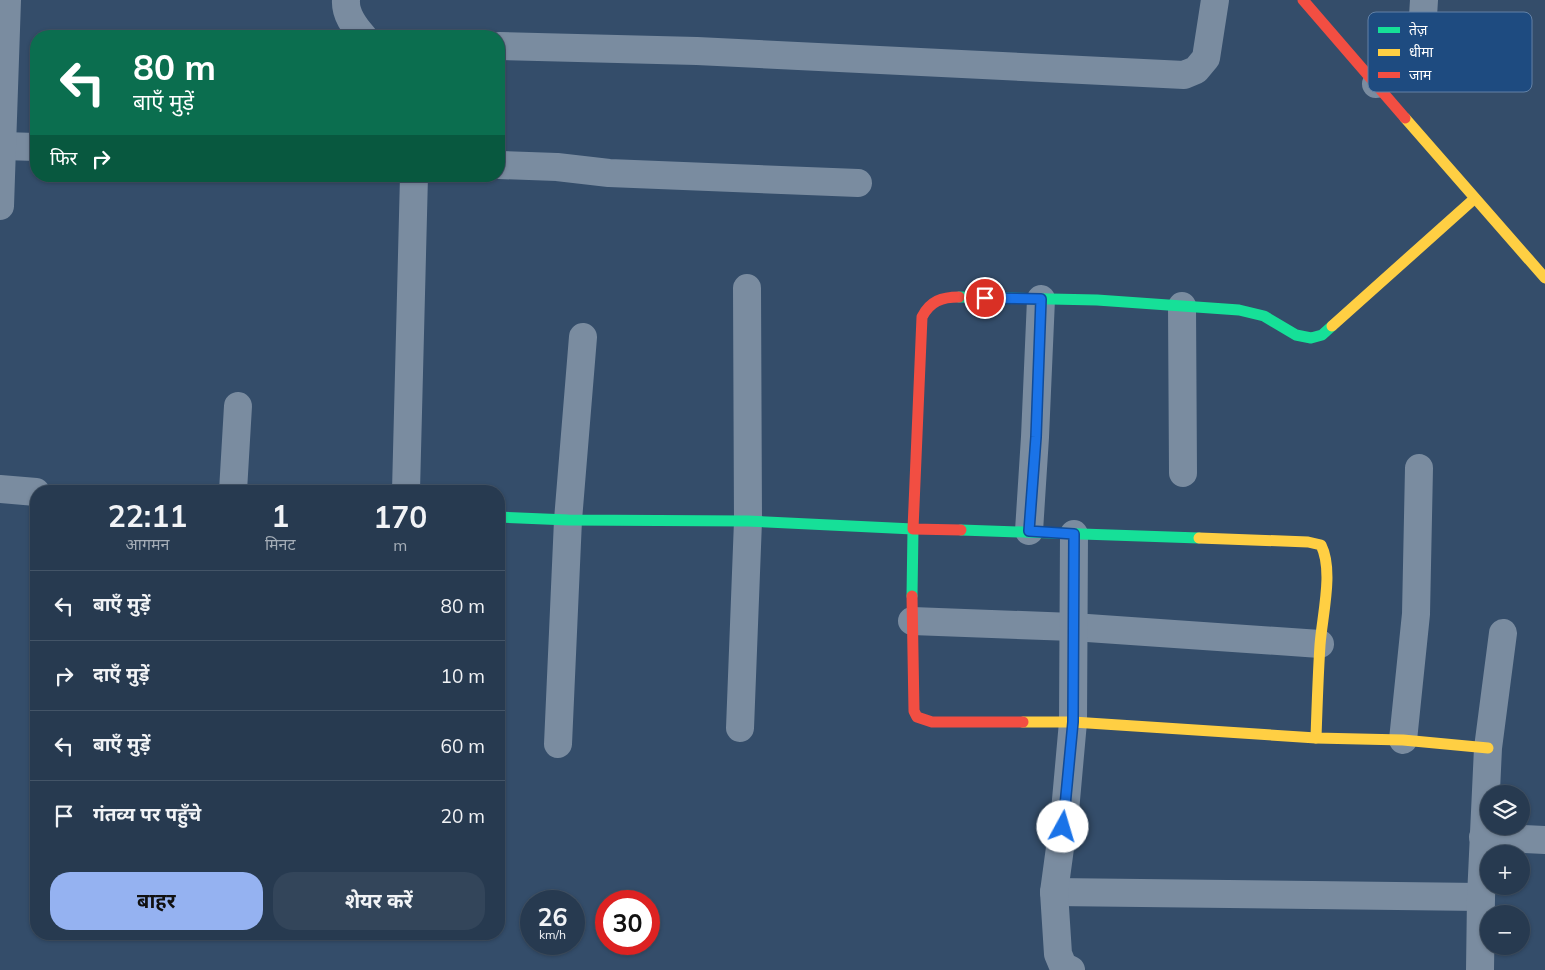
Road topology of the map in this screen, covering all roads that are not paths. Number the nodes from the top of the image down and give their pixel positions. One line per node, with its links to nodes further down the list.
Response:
1 (7, 0): 9 (street)
2 (346, 0): 5 (street)
3 (1215, 0): 6 (street)
4 (1304, 0): 7 (street)
5 (358, 30)
6 (505, 46)
7 (1368, 75)
8 (1383, 92): 14 (street)
9 (3, 146): 10 (street); 15 (street)
10 (30, 147)
11 (505, 166): 13 (street)
12 (414, 182): 25 (street)
13 (858, 184)
14 (1474, 199): 16 (street); 19 (street)
15 (0, 206)
16 (1545, 278)
17 (747, 288): 30 (street)
18 (1041, 299): 19 (street); 31 (street); 32 (street)
19 (1182, 306): 23 (street)
20 (583, 337): 29 (street)
21 (238, 406): 24 (street)
22 (1419, 468): 41 (street)
23 (1183, 473)
24 (233, 485)
25 (406, 485)
26 (0, 489): 27 (street)
27 (30, 492)
28 (505, 517): 29 (street)
29 (568, 520): 30 (street); 42 (street)
30 (748, 521): 31 (street); 39 (street)
31 (913, 529): 32 (street); 34 (street)
32 (1029, 531): 33 (street)
33 (1074, 534): 35 (street); 37 (street)
34 (912, 621): 35 (street); 38 (street)
35 (1073, 627): 37 (street); 38 (street)
36 (1503, 633): 43 (street)
37 (1320, 644): 40 (street)
38 (1073, 722): 40 (street); 46 (street)
39 (740, 728)
40 (1316, 738): 41 (street)
41 (1402, 740): 43 (street)
42 (558, 744)
43 (1488, 748): 44 (street)
44 (1483, 837): 45 (street); 47 (street)
45 (1545, 840)
46 (1054, 892): 47 (street); 48 (street)
47 (1480, 897): 49 (street)
48 (1065, 969)
49 (1480, 970)

